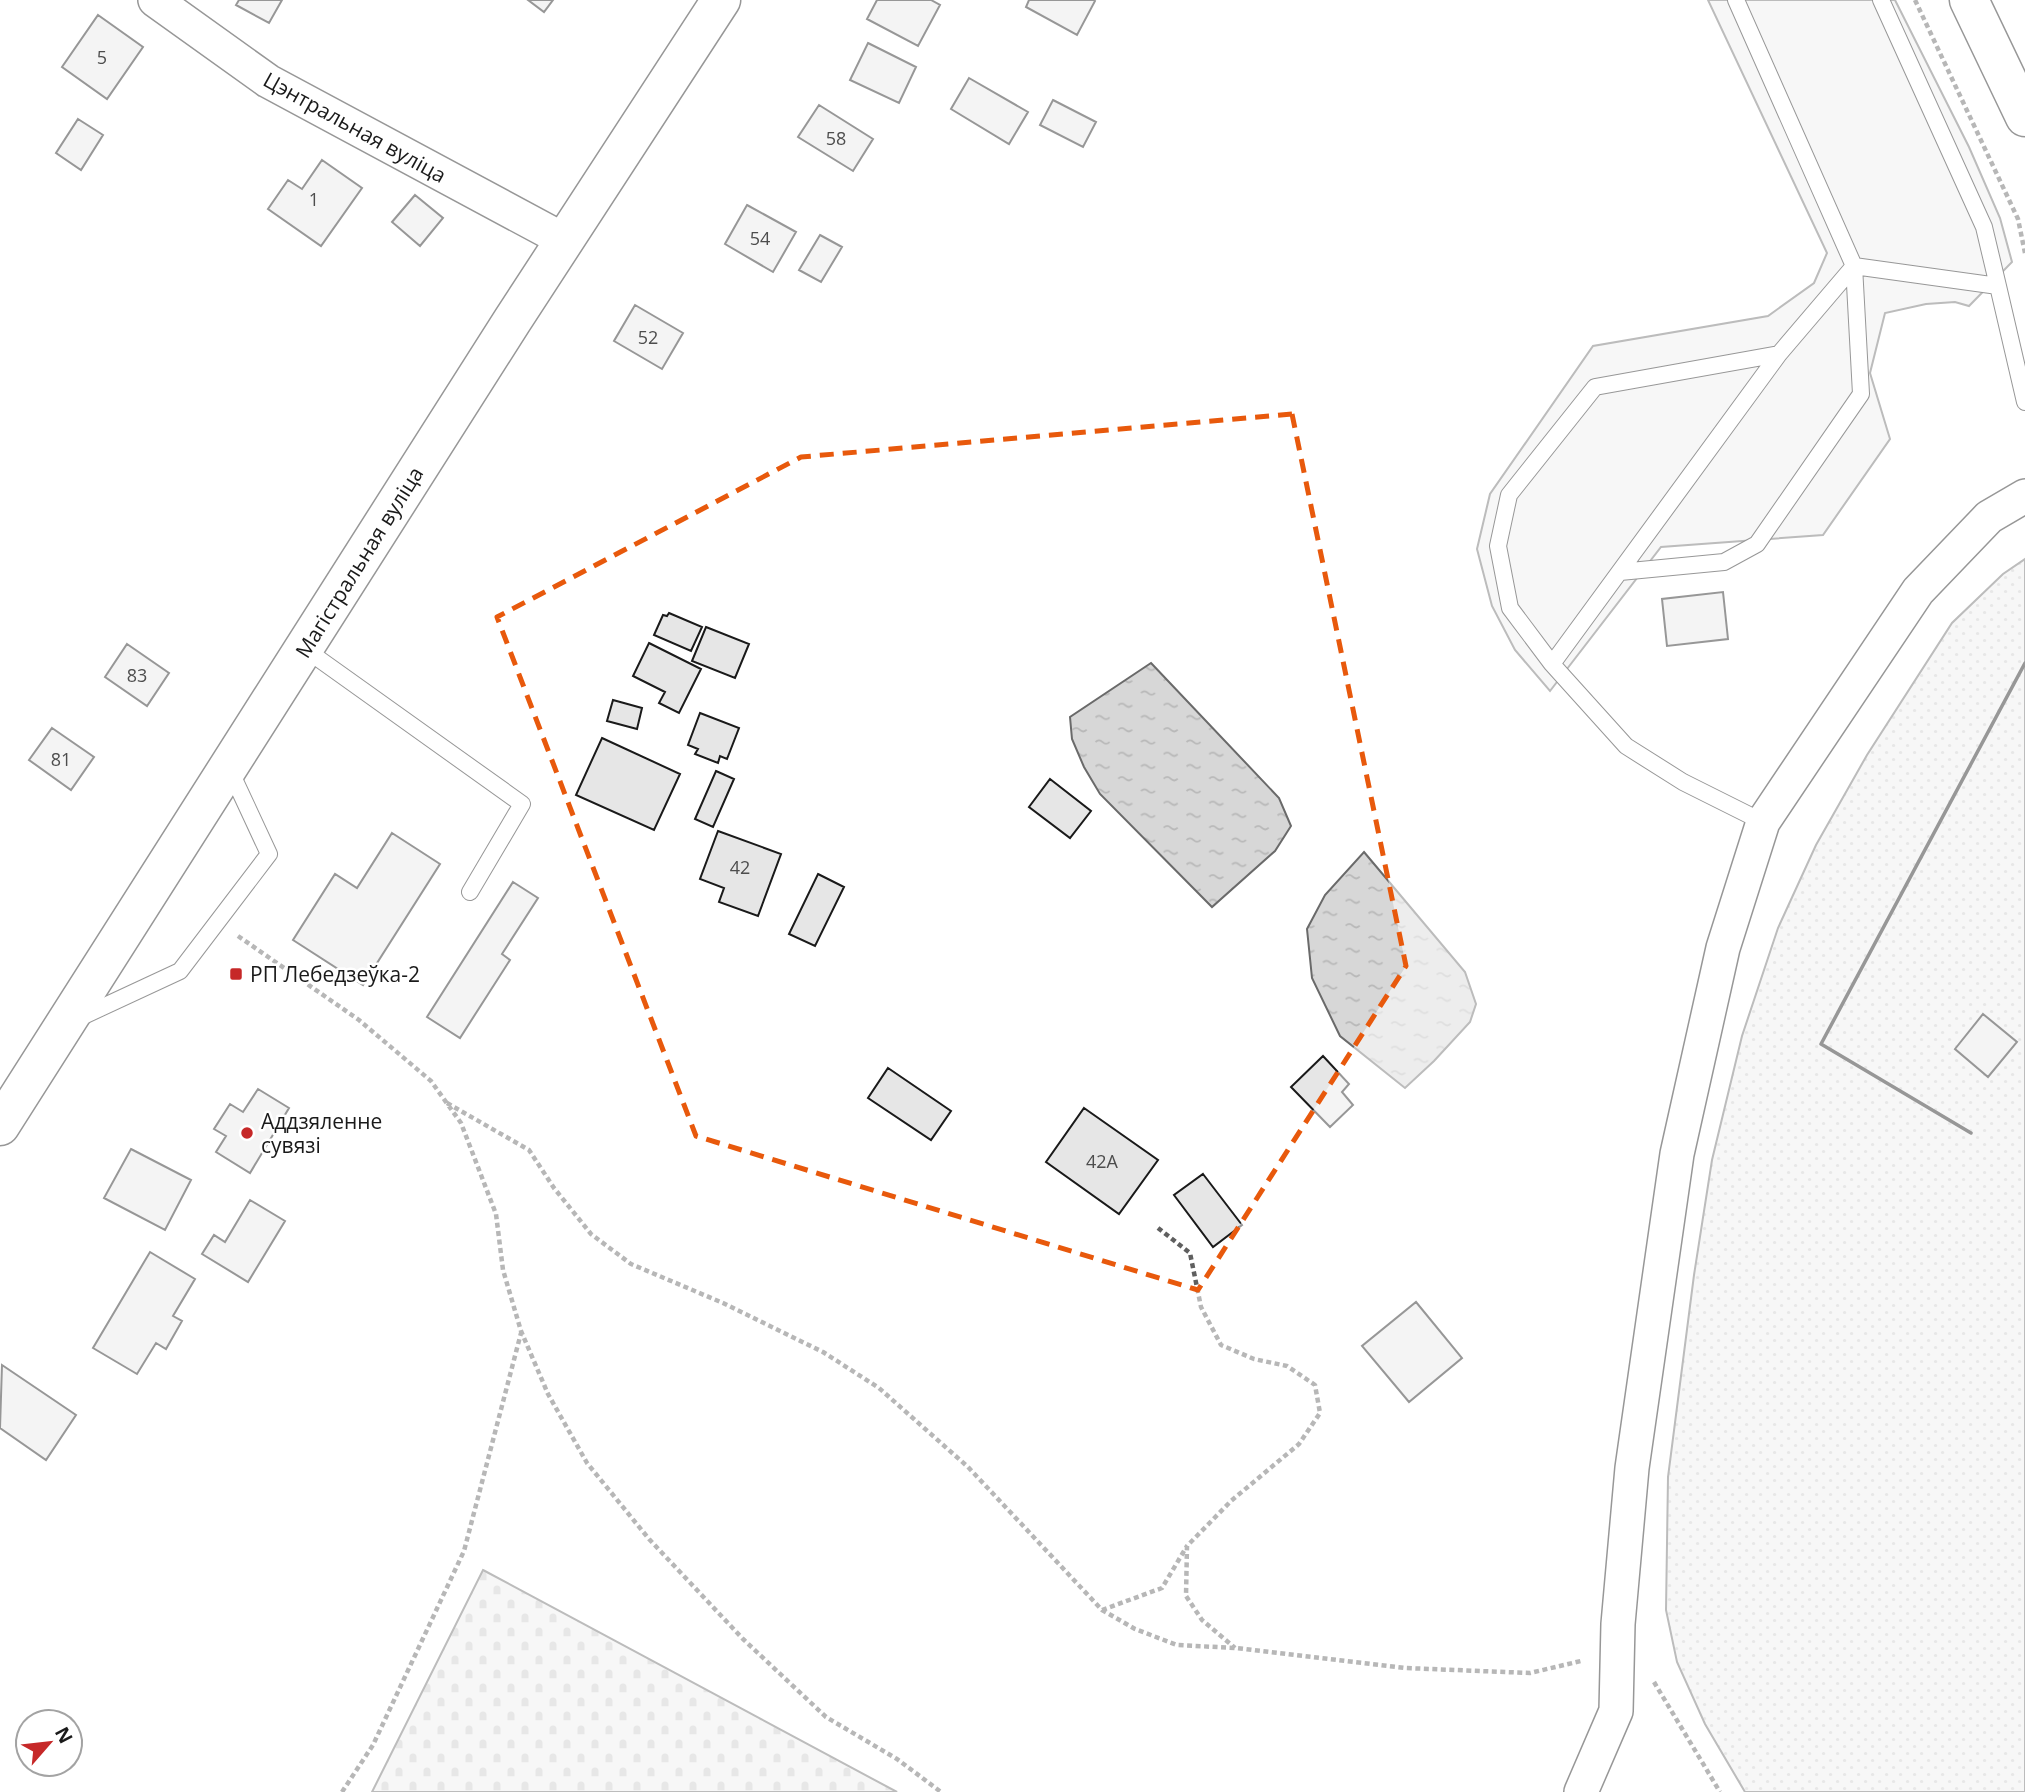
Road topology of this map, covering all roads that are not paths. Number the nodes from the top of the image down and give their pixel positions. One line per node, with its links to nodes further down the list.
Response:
1 (155, 0): 7 (street, Цэнтральная вуліца)
2 (721, 0): 7 (main road, Магістральная вуліца)
3 (1736, 0): 8 (lane)
4 (1881, 0): 9 (lane)
5 (1969, 0): 6 (main road)
6 (2025, 117)
7 (564, 240): 14 (main road, Магістральная вуліца)
8 (1854, 265): 9 (lane); 10 (lane); 13 (lane)
9 (1998, 286): 11 (lane)
10 (1779, 354): 13 (lane); 15 (lane)
11 (2025, 402)
12 (2025, 496): 17 (street)
13 (1620, 572): 15 (lane)
14 (305, 649): 16 (main road, Магістральная вуліца); 18 (lane)
15 (1552, 664): 17 (lane)
16 (228, 766): 19 (main road, Магістральная вуліца); 19 (lane)
17 (1763, 822): 21 (street)
18 (470, 892)
19 (64, 1025): 20 (main road, Магістральная вуліца)
20 (0, 1126)
21 (1581, 1792)

